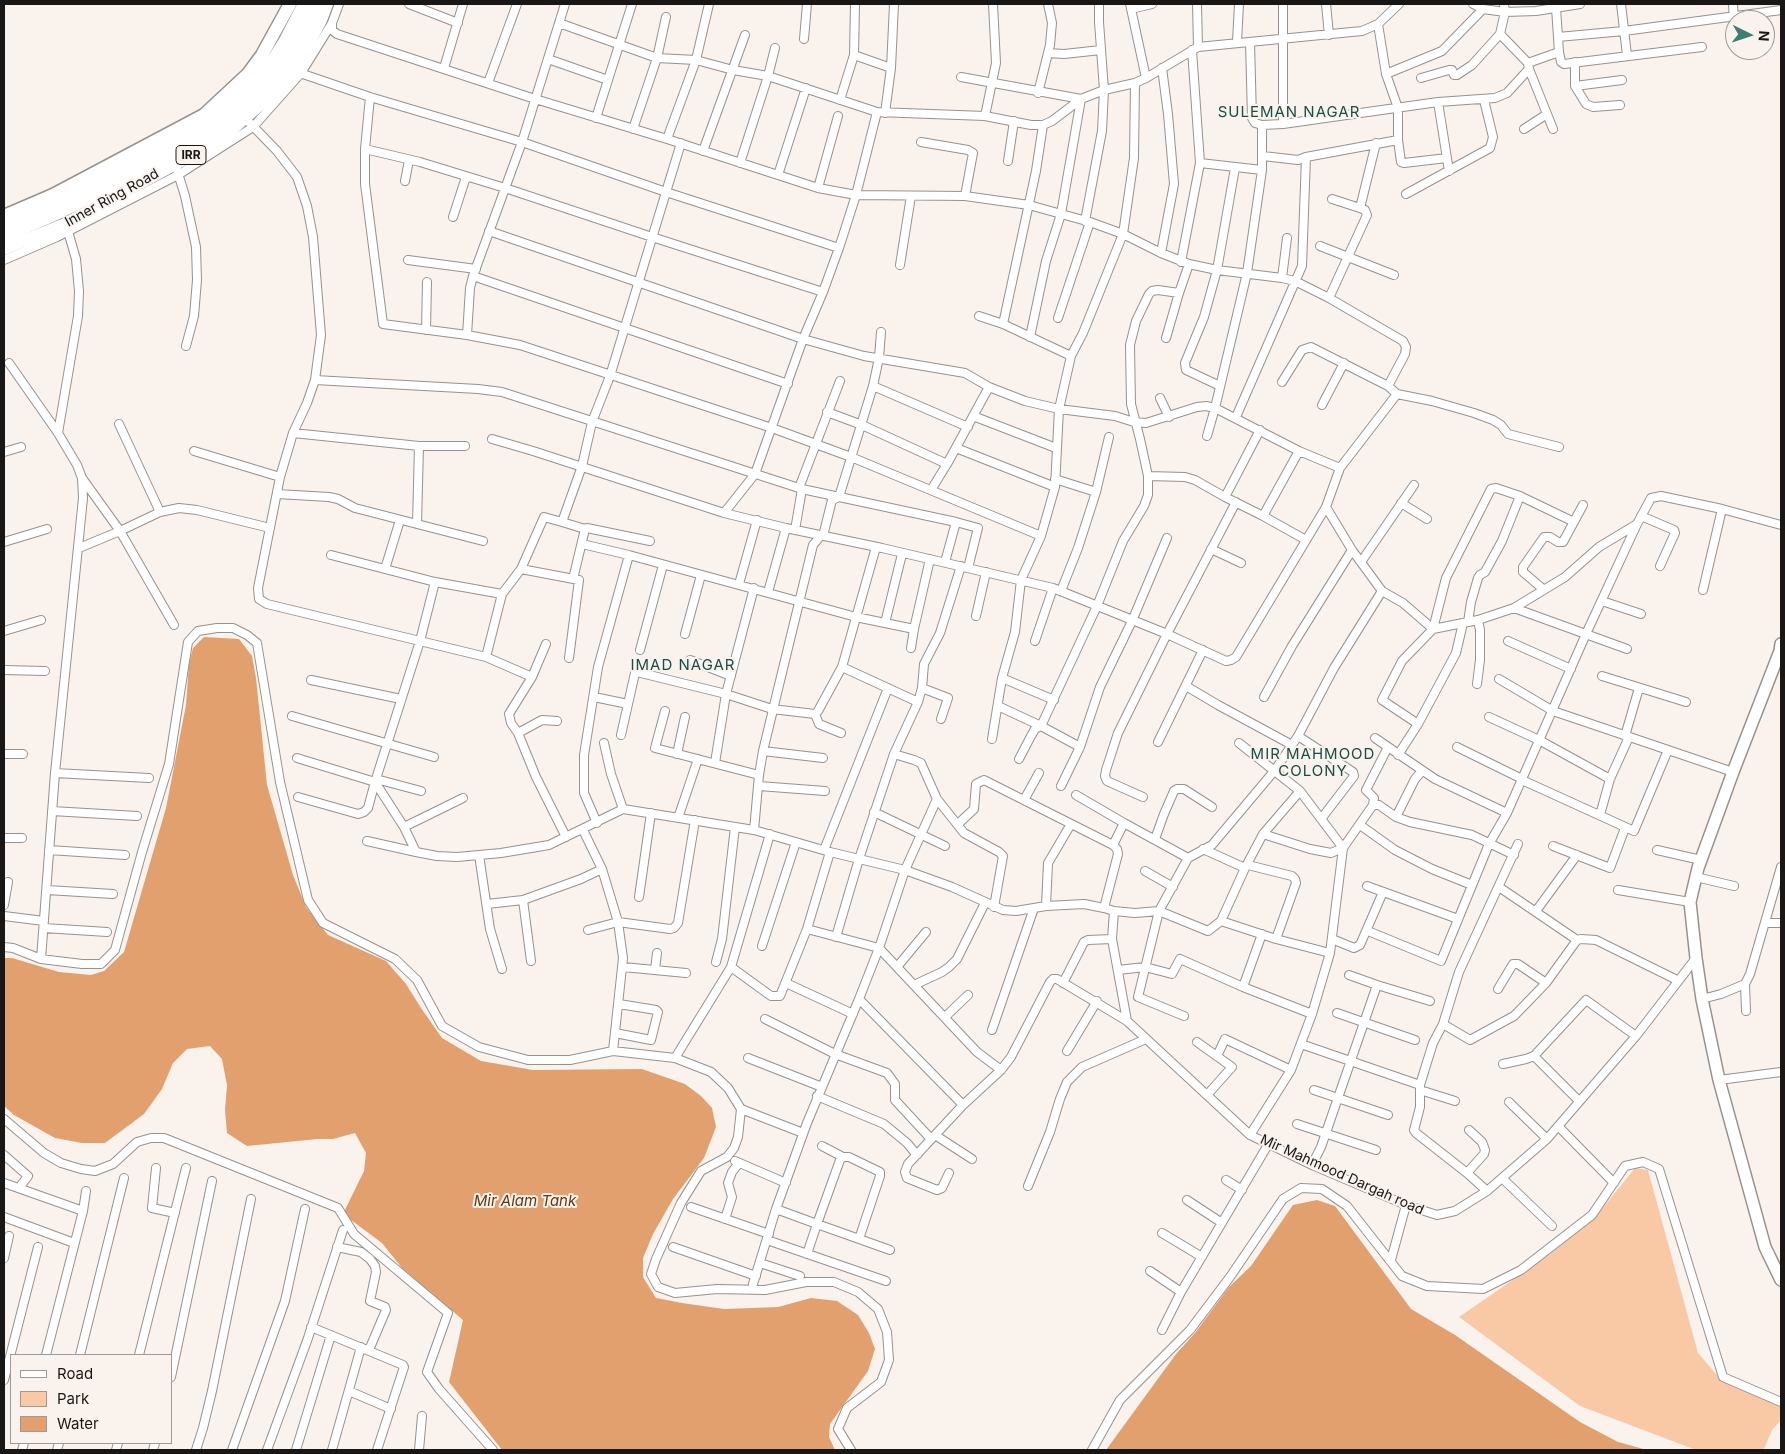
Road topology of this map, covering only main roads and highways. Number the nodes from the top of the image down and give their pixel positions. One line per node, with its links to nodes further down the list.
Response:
1 (290, 4): 5 (main road, IRR)
2 (305, 4): 6 (highway)
3 (316, 4): 7 (highway)
4 (327, 4): 8 (main road, Inner Ring Road / IRR)
5 (4, 216)
6 (4, 225)
7 (4, 236)
8 (4, 249)
9 (1781, 644): 10 (main road)
10 (1781, 1280)

